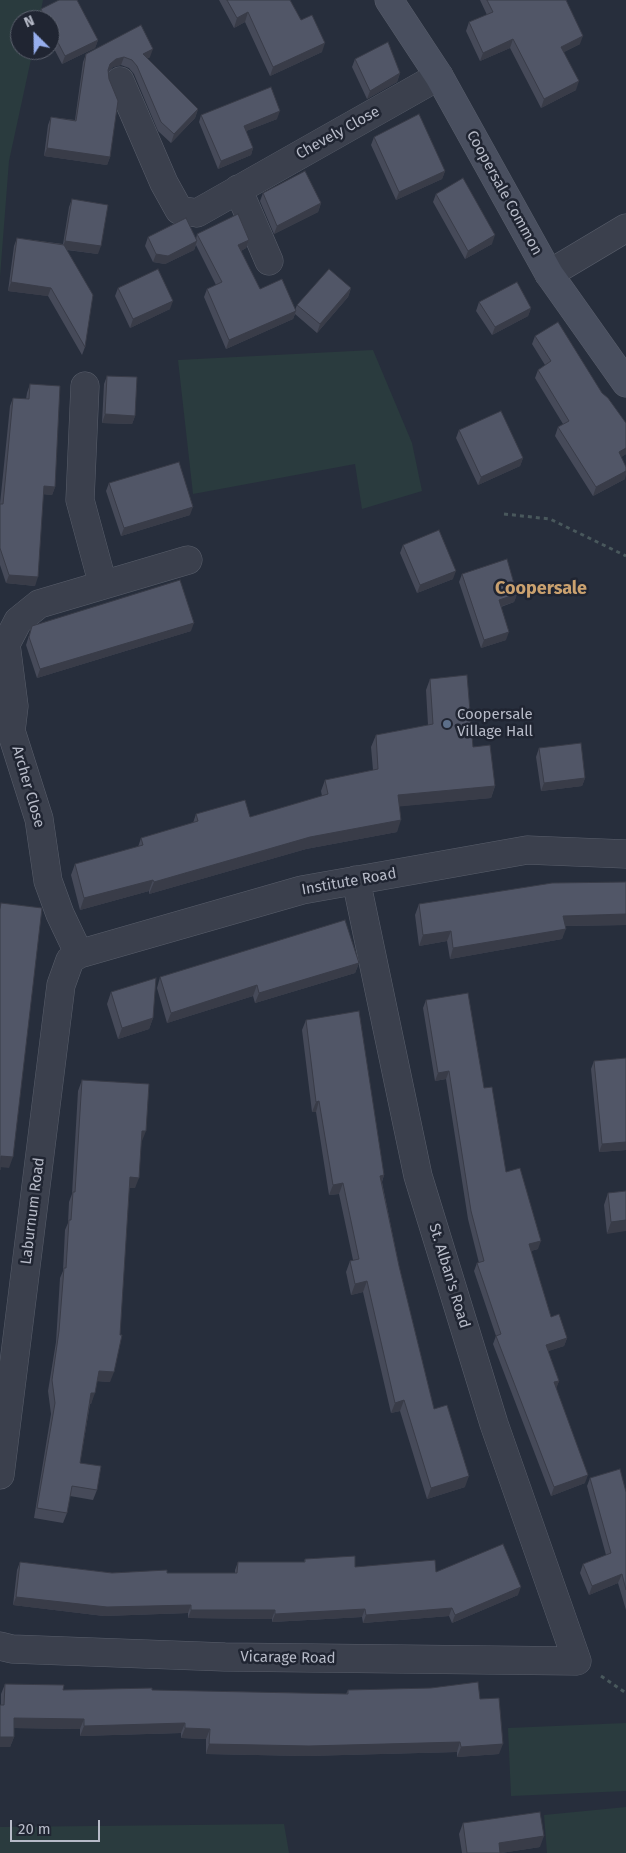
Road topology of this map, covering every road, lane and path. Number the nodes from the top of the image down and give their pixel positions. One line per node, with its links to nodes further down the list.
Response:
1 (389, 0): 2 (street, Coopersale Common)
2 (439, 76): 4 (street, Chevely Close); 7 (street, Coopersale Common)
3 (120, 80): 4 (street, Chevely Close)
4 (238, 189): 6 (street)
5 (626, 228): 7 (street)
6 (269, 261)
7 (549, 274): 8 (street, Coopersale Common)
8 (626, 383)
9 (85, 386): 13 (street)
10 (504, 514): 11 (path)
11 (626, 556)
12 (188, 560): 13 (street, Archer Close)
13 (103, 585): 16 (street, Archer Close)
14 (626, 854): 15 (street, Institute Road)
15 (356, 880): 16 (street, Institute Road); 19 (street, St. Alban's Road)
16 (79, 954): 17 (street, Laburnum Road)
17 (0, 1475)
18 (0, 1646): 19 (street, Vicarage Road)
19 (577, 1661)

